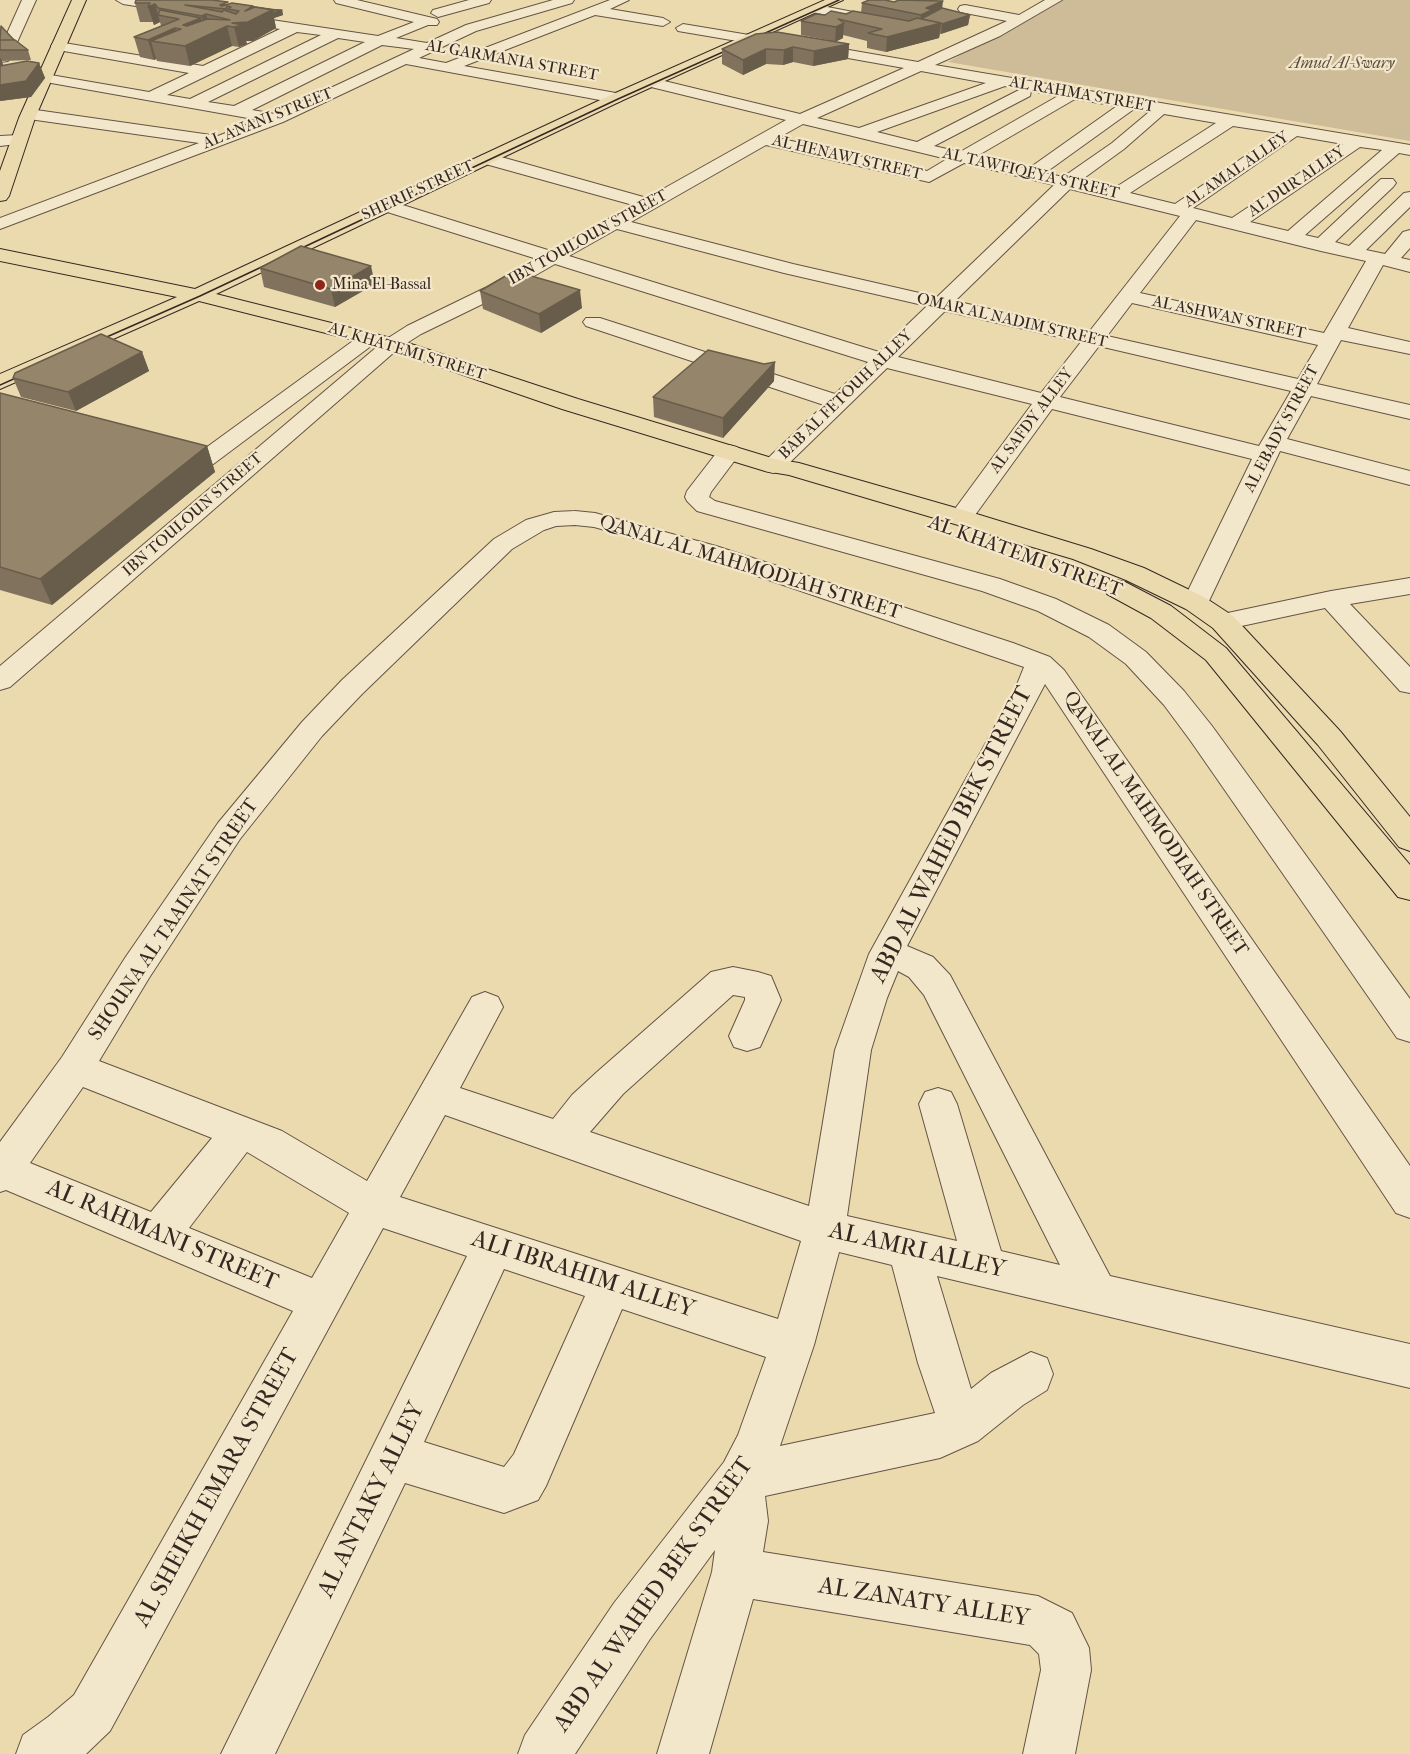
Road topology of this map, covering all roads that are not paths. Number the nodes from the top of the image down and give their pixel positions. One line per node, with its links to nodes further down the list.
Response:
1 (29, 0): 39 (street)
2 (79, 0): 37 (main road)
3 (123, 0): 21 (street)
4 (341, 0): 16 (street)
5 (394, 0): 16 (street); 24 (street)
6 (452, 0): 14 (street)
7 (484, 0): 14 (street)
8 (567, 0): 17 (street, AL ANANI STREET)
9 (579, 0): 18 (street)
10 (622, 0): 18 (street)
11 (836, 0): 19 (main road, SHERIF STREET)
12 (1055, 0): 25 (street, IBN TOULOUN STREET)
13 (512, 3): 17 (street)
14 (467, 5): 24 (street)
15 (867, 5): 22 (street)
16 (370, 7): 24 (street)
17 (534, 9): 26 (street); 30 (street, AL ANANI STREET)
18 (599, 9): 26 (street); 27 (street)
19 (817, 9): 22 (street); 34 (main road, SHERIF STREET)
20 (965, 9): 25 (street)
21 (200, 13)
22 (845, 15): 28 (street); 29 (street)
23 (222, 16): 31 (street)
24 (432, 17): 30 (street); 35 (street)
25 (1021, 19): 41 (street, IBN TOULOUN STREET)
26 (571, 20): 38 (street)
27 (663, 22)
28 (888, 23)
29 (825, 24)
30 (472, 27): 36 (street, AL ANANI STREET)
31 (294, 28): 33 (street); 43 (street)
32 (683, 28): 34 (street, AL RAHMA STREET)
33 (335, 34): 35 (street); 57 (street)
34 (751, 38): 41 (street, AL RAHMA STREET); 47 (main road, SHERIF STREET)
35 (380, 40): 36 (street); 61 (street)
36 (430, 45): 38 (street); 40 (street, AL ANANI STREET)
37 (58, 46): 44 (street); 45 (main road)
38 (487, 53): 42 (street)
39 (3, 58)
40 (401, 59): 42 (street, AL GARMANIA STREET); 66 (street, AL ANANI STREET)
41 (920, 67): 46 (street, AL RAHMA STREET); 48 (street, IBN TOULOUN STREET)
42 (448, 68): 54 (street, AL GARMANIA STREET)
43 (205, 71): 44 (street); 52 (street)
44 (124, 74): 45 (street); 52 (street)
45 (45, 78): 63 (main road)
46 (1005, 82): 49 (street, AL RAHMA STREET); 59 (street)
47 (652, 83): 54 (main road, SHERIF STREET); 64 (street, AL TAWFIQEYA STREET)
48 (873, 86): 50 (street); 56 (street, IBN TOULOUN STREET)
49 (1035, 87): 51 (street, AL RAHMA STREET); 79 (street)
50 (894, 93)
51 (1072, 94): 53 (street, AL RAHMA STREET); 82 (street)
52 (150, 97): 57 (street)
53 (1095, 98): 58 (street, AL RAHMA STREET); 85 (street)
54 (616, 99): 83 (main road, SHERIF STREET)
55 (914, 99): 59 (street)
56 (843, 100): 64 (street, IBN TOULOUN STREET); 65 (street)
57 (192, 104): 61 (street)
58 (1131, 104): 60 (street, AL RAHMA STREET); 88 (street)
59 (935, 106): 65 (street)
60 (1161, 109): 62 (street, AL RAHMA STREET); 89 (street, BAB AL FETOUH ALLEY)
61 (235, 112): 66 (street)
62 (1187, 113): 67 (street, AL RAHMA STREET); 69 (street)
63 (29, 114): 75 (main road); 76 (street)
64 (802, 118): 71 (street, AL TAWFIQEYA STREET); 74 (street, IBN TOULOUN STREET)
65 (900, 118): 71 (street)
66 (277, 119): 76 (street, AL ANANI STREET)
67 (1231, 120): 68 (street, AL RAHMA STREET); 90 (street)
68 (1264, 125): 70 (street, AL RAHMA STREET); 73 (street)
69 (1171, 128)
70 (1295, 130): 72 (street, AL RAHMA STREET); 99 (street, AL AMAL ALLEY)
71 (860, 132): 79 (street, AL TAWFIQEYA STREET)
72 (1324, 135): 78 (street, AL RAHMA STREET); 80 (street)
73 (1245, 138)
74 (762, 139): 86 (street, AL HENAWI STREET); 97 (street, IBN TOULOUN STREET)
75 (19, 140): 77 (street); 92 (main road)
76 (217, 140): 102 (street, AL ANANI STREET)
77 (0, 141)
78 (1358, 141): 81 (street, AL RAHMA STREET); 103 (street, AL DUR ALLEY)
79 (917, 146): 82 (street, AL TAWFIQEYA STREET); 86 (street)
80 (1305, 149)
81 (1403, 149): 87 (street)
82 (964, 158): 85 (street, AL TAWFIQEYA STREET); 86 (street, AL HENAWI STREET)
83 (488, 159): 97 (street); 98 (main road, SHERIF STREET)
84 (1410, 162): 107 (street)
85 (984, 163): 88 (street, AL TAWFIQEYA STREET)
86 (875, 166)
87 (1369, 170): 93 (street); 106 (street)
88 (1032, 174): 89 (street, AL TAWFIQEYA STREET)
89 (1067, 182): 90 (street, AL TAWFIQEYA STREET); 115 (street, BAB AL FETOUH ALLEY)
90 (1114, 186): 95 (street, AL TAWFIQEYA STREET)
91 (1172, 190): 95 (street)
92 (0, 196)
93 (1312, 197)
94 (1410, 197): 108 (street)
95 (1154, 202): 99 (street, AL TAWFIQEYA STREET)
96 (1230, 203): 99 (street)
97 (649, 204): 101 (street, IBN TOULOUN STREET)
98 (387, 206): 110 (street); 113 (main road, SHERIF STREET)
99 (1194, 213): 103 (street, AL TAWFIQEYA STREET); 114 (street, AL SAFDY ALLEY)
100 (1284, 217): 104 (street)
101 (615, 223): 110 (street, IBN TOULOUN STREET); 115 (street, OMAR AL NADIM STREET)
102 (0, 224)
103 (1236, 224): 104 (street, AL TAWFIQEYA STREET)
104 (1266, 231): 106 (street, AL TAWFIQEYA STREET)
105 (1410, 236): 112 (street, AL EBADY STREET)
106 (1292, 237): 107 (street, AL TAWFIQEYA STREET)
107 (1321, 244): 108 (street, AL TAWFIQEYA STREET)
108 (1353, 252): 112 (street, AL TAWFIQEYA STREET)
109 (0, 255): 113 (main road, AL KHATEMI STREET)
110 (551, 258): 120 (street, IBN TOULOUN STREET); 123 (street)
111 (1410, 266): 112 (street, AL TAWFIQEYA STREET)
112 (1380, 269): 117 (street, AL EBADY STREET)
113 (196, 295): 118 (main road, AL KHATEMI STREET); 122 (main road, SHERIF STREET)
114 (1127, 296): 117 (street, AL ASHWAN STREET); 119 (street, AL SAFDY ALLEY)
115 (939, 304): 119 (street, OMAR AL NADIM STREET); 123 (street, BAB AL FETOUH ALLEY)
116 (593, 322): 128 (street)
117 (1332, 336): 121 (street, AL ASHWAN STREET); 126 (street, AL EBADY STREET)
118 (370, 338): 120 (main road, AL KHATEMI STREET); 133 (street)
119 (1093, 340): 126 (street, OMAR AL NADIM STREET); 127 (street, AL SAFDY ALLEY)
120 (392, 344): 131 (main road, AL KHATEMI STREET); 135 (street, IBN TOULOUN STREET)
121 (1410, 348)
122 (53, 359): 124 (main road); 125 (main road, SHERIF STREET)
123 (882, 360): 127 (street); 128 (street, BAB AL FETOUH ALLEY)
124 (0, 368)
125 (0, 382)
126 (1303, 388): 129 (street, OMAR AL NADIM STREET); 130 (street, AL EBADY STREET)
127 (1046, 401): 130 (street); 137 (street, AL SAFDY ALLEY)
128 (838, 402): 134 (street, BAB AL FETOUH ALLEY)
129 (1410, 412)
130 (1269, 448): 136 (street); 141 (street, AL EBADY STREET)
131 (729, 452): 134 (main road, AL KHATEMI STREET); 150 (street)
132 (181, 453): 133 (street)
133 (204, 460): 135 (street)
134 (773, 466): 137 (main road, AL KHATEMI STREET); 147 (main road, AL KHATEMI STREET)
135 (243, 472): 144 (street, IBN TOULOUN STREET)
136 (1410, 478)
137 (961, 517): 141 (main road, AL KHATEMI STREET)
138 (554, 519): 143 (street, QANAL AL MAHMODIAH STREET); 152 (street, SHOUNA AL TAAINAT STREET)
139 (1410, 586): 140 (street)
140 (1331, 599): 142 (street); 145 (street)
141 (1195, 603): 142 (main road, AL KHATEMI STREET)
142 (1223, 622): 146 (main road, AL KHATEMI STREET)
143 (1040, 663): 148 (street, ABD AL WAHED BEK STREET); 158 (street, QANAL AL MAHMODIAH STREET)
144 (0, 681)
145 (1410, 684)
146 (1410, 839)
147 (1410, 888)
148 (886, 954): 160 (street, ABD AL WAHED BEK STREET); 166 (street)
149 (485, 1007): 153 (street, AL SHEIKH EMARA STREET)
150 (1410, 1027)
151 (747, 1036): 156 (street)
152 (75, 1068): 155 (street); 157 (street, SHOUNA AL TAAINAT STREET)
153 (436, 1096): 156 (street, AL AMRI ALLEY); 159 (street, AL SHEIKH EMARA STREET)
154 (938, 1104): 164 (street)
155 (241, 1131): 159 (street); 161 (street)
156 (561, 1139): 160 (street, AL AMRI ALLEY)
157 (2, 1172): 161 (street, AL RAHMANI STREET)
158 (1410, 1200)
159 (374, 1206): 162 (street, ALI IBRAHIM ALLEY); 167 (street, AL SHEIKH EMARA STREET)
160 (825, 1230): 163 (street, AL AMRI ALLEY); 168 (street, ABD AL WAHED BEK STREET)
161 (159, 1234): 167 (street, AL RAHMANI STREET)
162 (494, 1245): 165 (street, ALI IBRAHIM ALLEY); 172 (street, AL ANTAKY ALLEY)
163 (909, 1249): 164 (street, AL AMRI ALLEY); 171 (street)
164 (985, 1266): 166 (street, AL AMRI ALLEY)
165 (612, 1284): 168 (street, ALI IBRAHIM ALLEY); 172 (street)
166 (1096, 1292): 169 (street, AL AMRI ALLEY)
167 (320, 1302): 175 (street, AL SHEIKH EMARA STREET)
168 (792, 1345): 173 (street, ABD AL WAHED BEK STREET)
169 (1410, 1366)
170 (1031, 1374): 171 (street)
171 (963, 1425): 173 (street)
172 (394, 1456): 176 (street, AL ANTAKY ALLEY)
173 (740, 1478): 174 (street); 177 (street, ABD AL WAHED BEK STREET)
174 (736, 1572): 178 (street); 179 (street, AL ZANATY ALLEY)
175 (42, 1754)
176 (247, 1754)
177 (543, 1754)
178 (683, 1754)
179 (1049, 1754)

